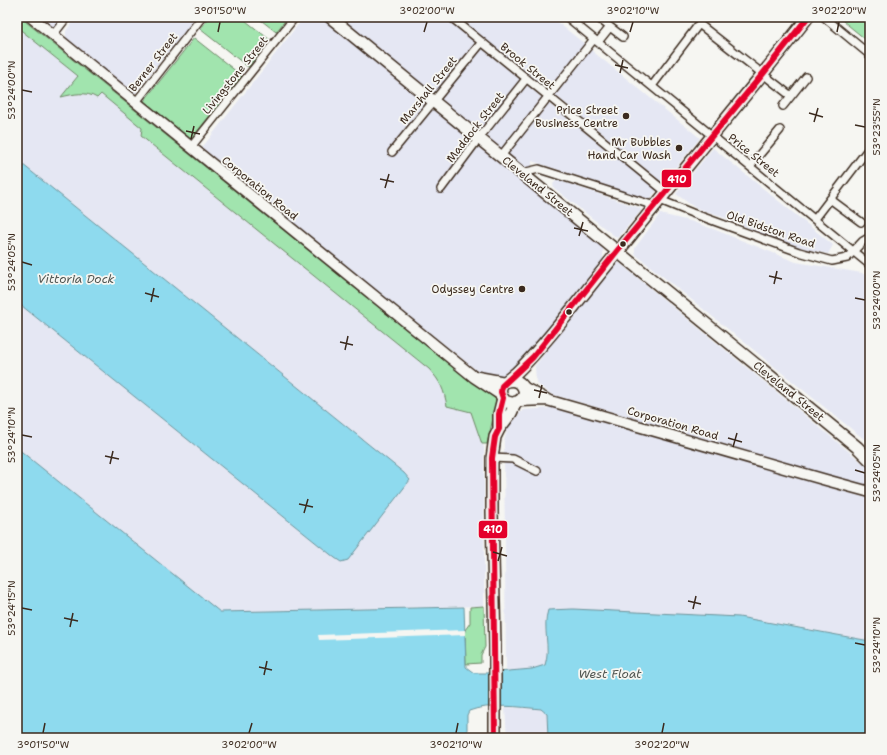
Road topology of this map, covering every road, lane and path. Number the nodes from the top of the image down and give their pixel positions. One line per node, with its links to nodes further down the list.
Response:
1 (31, 17): 12 (main road, Corporation Road)
2 (67, 17): 12 (street)
3 (202, 17): 24 (street, Berner Street)
4 (295, 17): 29 (street, Livingstone Street)
5 (330, 17): 23 (main road, Cleveland Street)
6 (451, 17): 15 (street, Brook Street)
7 (567, 17): 14 (street, Price Street)
8 (597, 17): 11 (street)
9 (808, 17): 17 (main road)
10 (824, 17): 16 (street)
11 (610, 27): 13 (street); 14 (street)
12 (53, 35): 24 (main road, Corporation Road)
13 (623, 37)
14 (596, 41): 20 (street, Price Street); 22 (street)
15 (482, 42): 19 (street, Brook Street); 23 (street, Marshall Street)
16 (870, 55)
17 (762, 75): 20 (street); 21 (street); 27 (main road)
18 (806, 77): 21 (street)
19 (526, 79): 22 (street, Brook Street); 28 (street, Maddock Street)
20 (652, 86): 27 (street, Price Street)
21 (791, 96): 25 (street)
22 (548, 97): 32 (street); 36 (street, Brook Street)
23 (433, 101): 28 (main road, Cleveland Street); 30 (street, Marshall Street)
24 (136, 102): 29 (main road, Corporation Road)
25 (783, 106)
26 (780, 130): 33 (street)
27 (712, 135): 33 (street, Price Street); 36 (main road)
28 (479, 138): 32 (main road, Cleveland Street); 35 (street, Maddock Street)
29 (191, 147): 45 (main road, Corporation Road)
30 (392, 152)
31 (866, 152): 37 (street)
32 (501, 156): 34 (main road, Cleveland Street)
33 (750, 166): 38 (street, Price Street)
34 (522, 173): 36 (street, Old Bidston Road); 41 (main road, Cleveland Street)
35 (441, 189)
36 (660, 199): 41 (main road); 42 (street, Old Bidston Road)
37 (830, 199): 38 (street); 39 (street)
38 (815, 219): 42 (street, Price Street)
39 (861, 222)
40 (870, 237): 42 (street, Old Bidston Road)
41 (617, 251): 44 (main road); 52 (main road, Cleveland Street)
42 (852, 252): 43 (street, Price Street)
43 (870, 265)
44 (533, 357): 46 (main road); 47 (main road)
45 (474, 377): 46 (main road, Corporation Road); 48 (main road, Corporation Road)
46 (506, 381): 47 (main road); 48 (main road)
47 (522, 386): 49 (main road, Corporation Road); 50 (main road)
48 (502, 397): 50 (main road); 51 (main road)
49 (547, 400): 50 (main road, Corporation Road); 57 (main road, Corporation Road)
50 (518, 402): 51 (main road)
51 (499, 429): 54 (main road)
52 (857, 447): 53 (main road, Cleveland Street); 55 (main road, Cleveland Street)
53 (870, 453)
54 (492, 458): 56 (street); 58 (main road)
55 (870, 460)
56 (537, 471)
57 (867, 490)
58 (495, 738)

